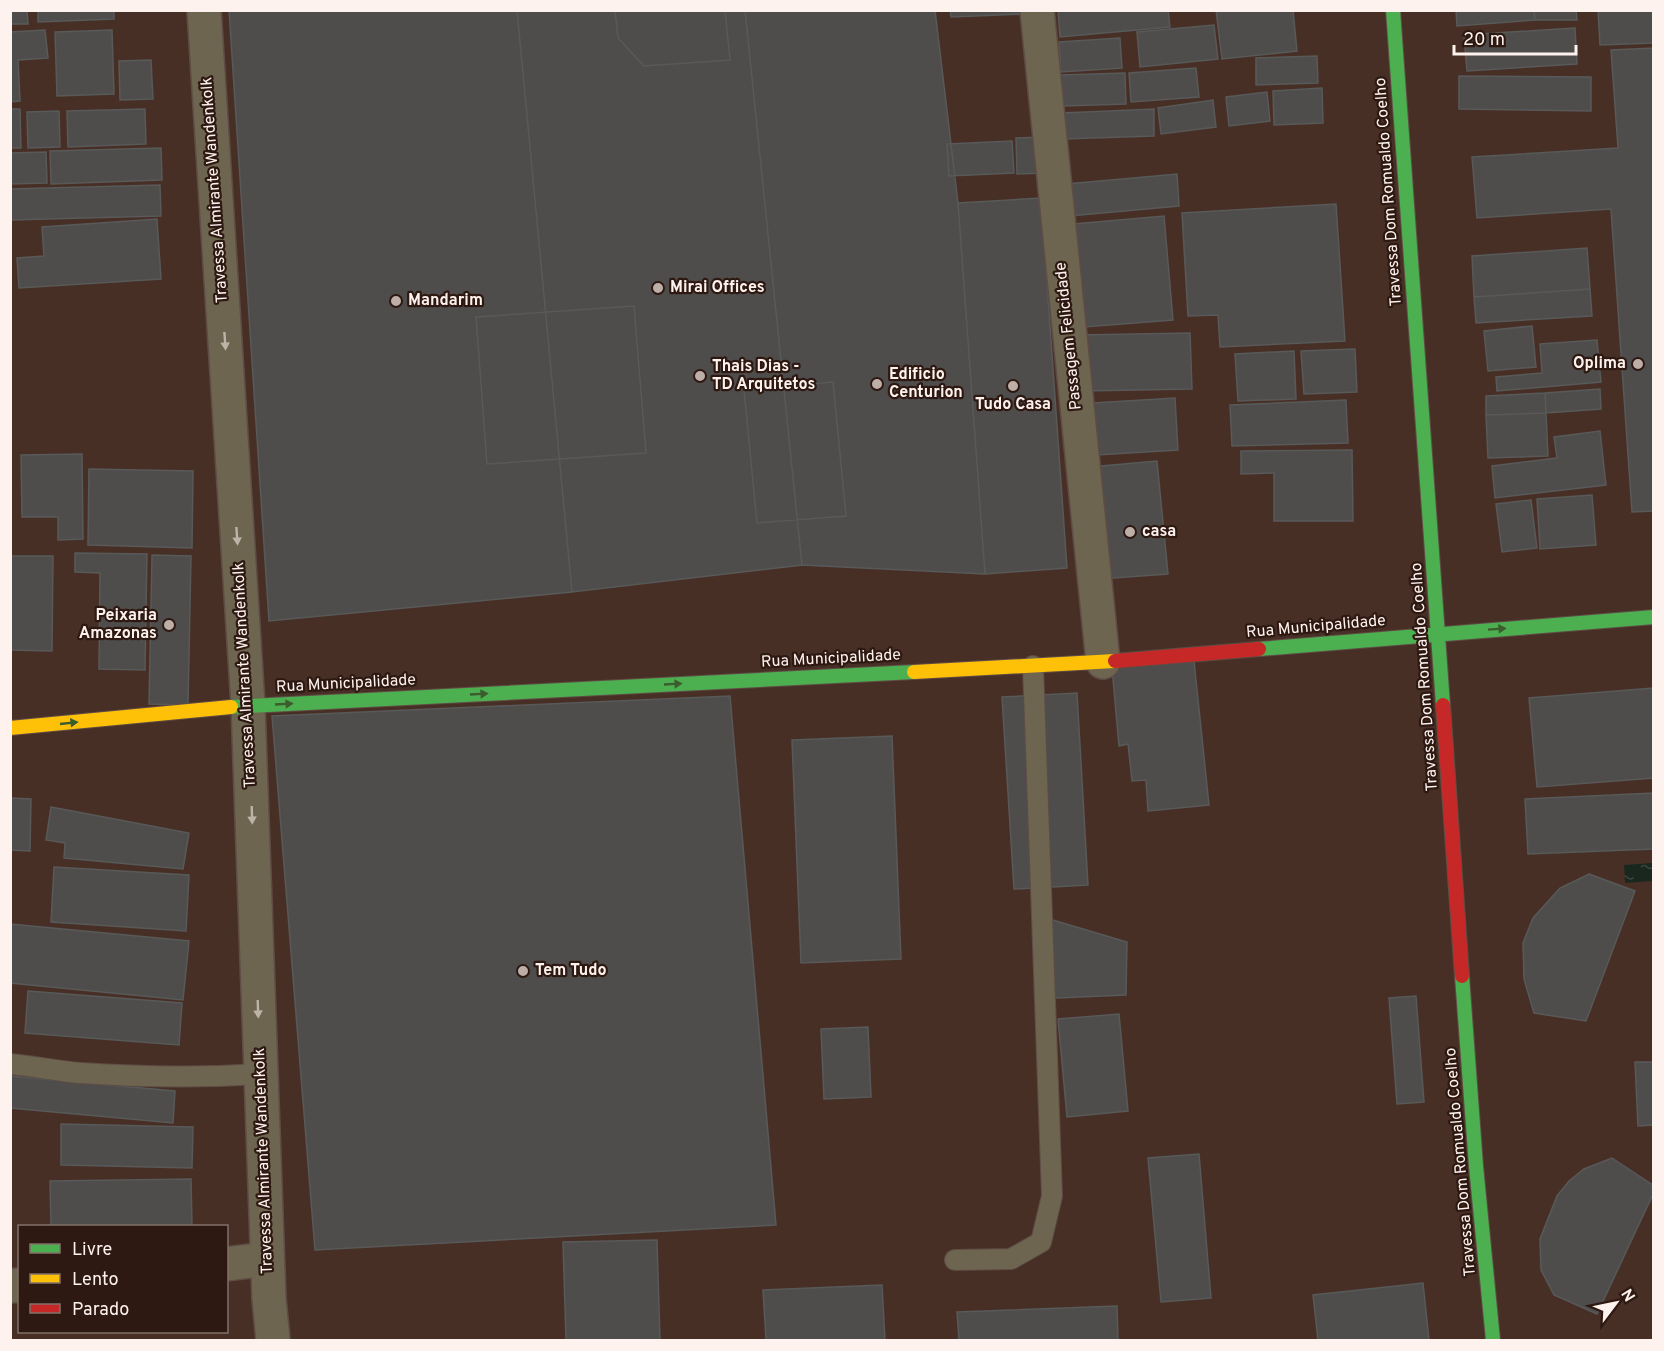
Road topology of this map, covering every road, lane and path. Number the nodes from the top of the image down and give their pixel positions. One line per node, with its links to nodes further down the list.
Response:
1 (204, 10): 8 (street, Travessa Almirante Wandenkolk, one-way to 8)
2 (1037, 10): 6 (street, Passagem Felicidade)
3 (1393, 10): 5 (street, Travessa Dom Romualdo Coelho)
4 (1653, 616): 5 (street, Rua Municipalidade, one-way to 4)
5 (1438, 633): 6 (street, Rua Municipalidade); 16 (street, Travessa Dom Romualdo Coelho)
6 (1103, 662): 7 (street, Rua Municipalidade)
7 (1033, 666): 8 (street, Rua Municipalidade, one-way to 7); 13 (lane)
8 (248, 705): 9 (street, Rua Municipalidade, one-way to 8); 11 (street, Travessa Almirante Wandenkolk, one-way to 11)
9 (10, 728)
10 (10, 1064): 11 (lane)
11 (261, 1074): 12 (street, Travessa Almirante Wandenkolk)
12 (267, 1259): 14 (street); 15 (street, Travessa Almirante Wandenkolk)
13 (955, 1260)
14 (228, 1264)
15 (273, 1341)
16 (1493, 1341)

